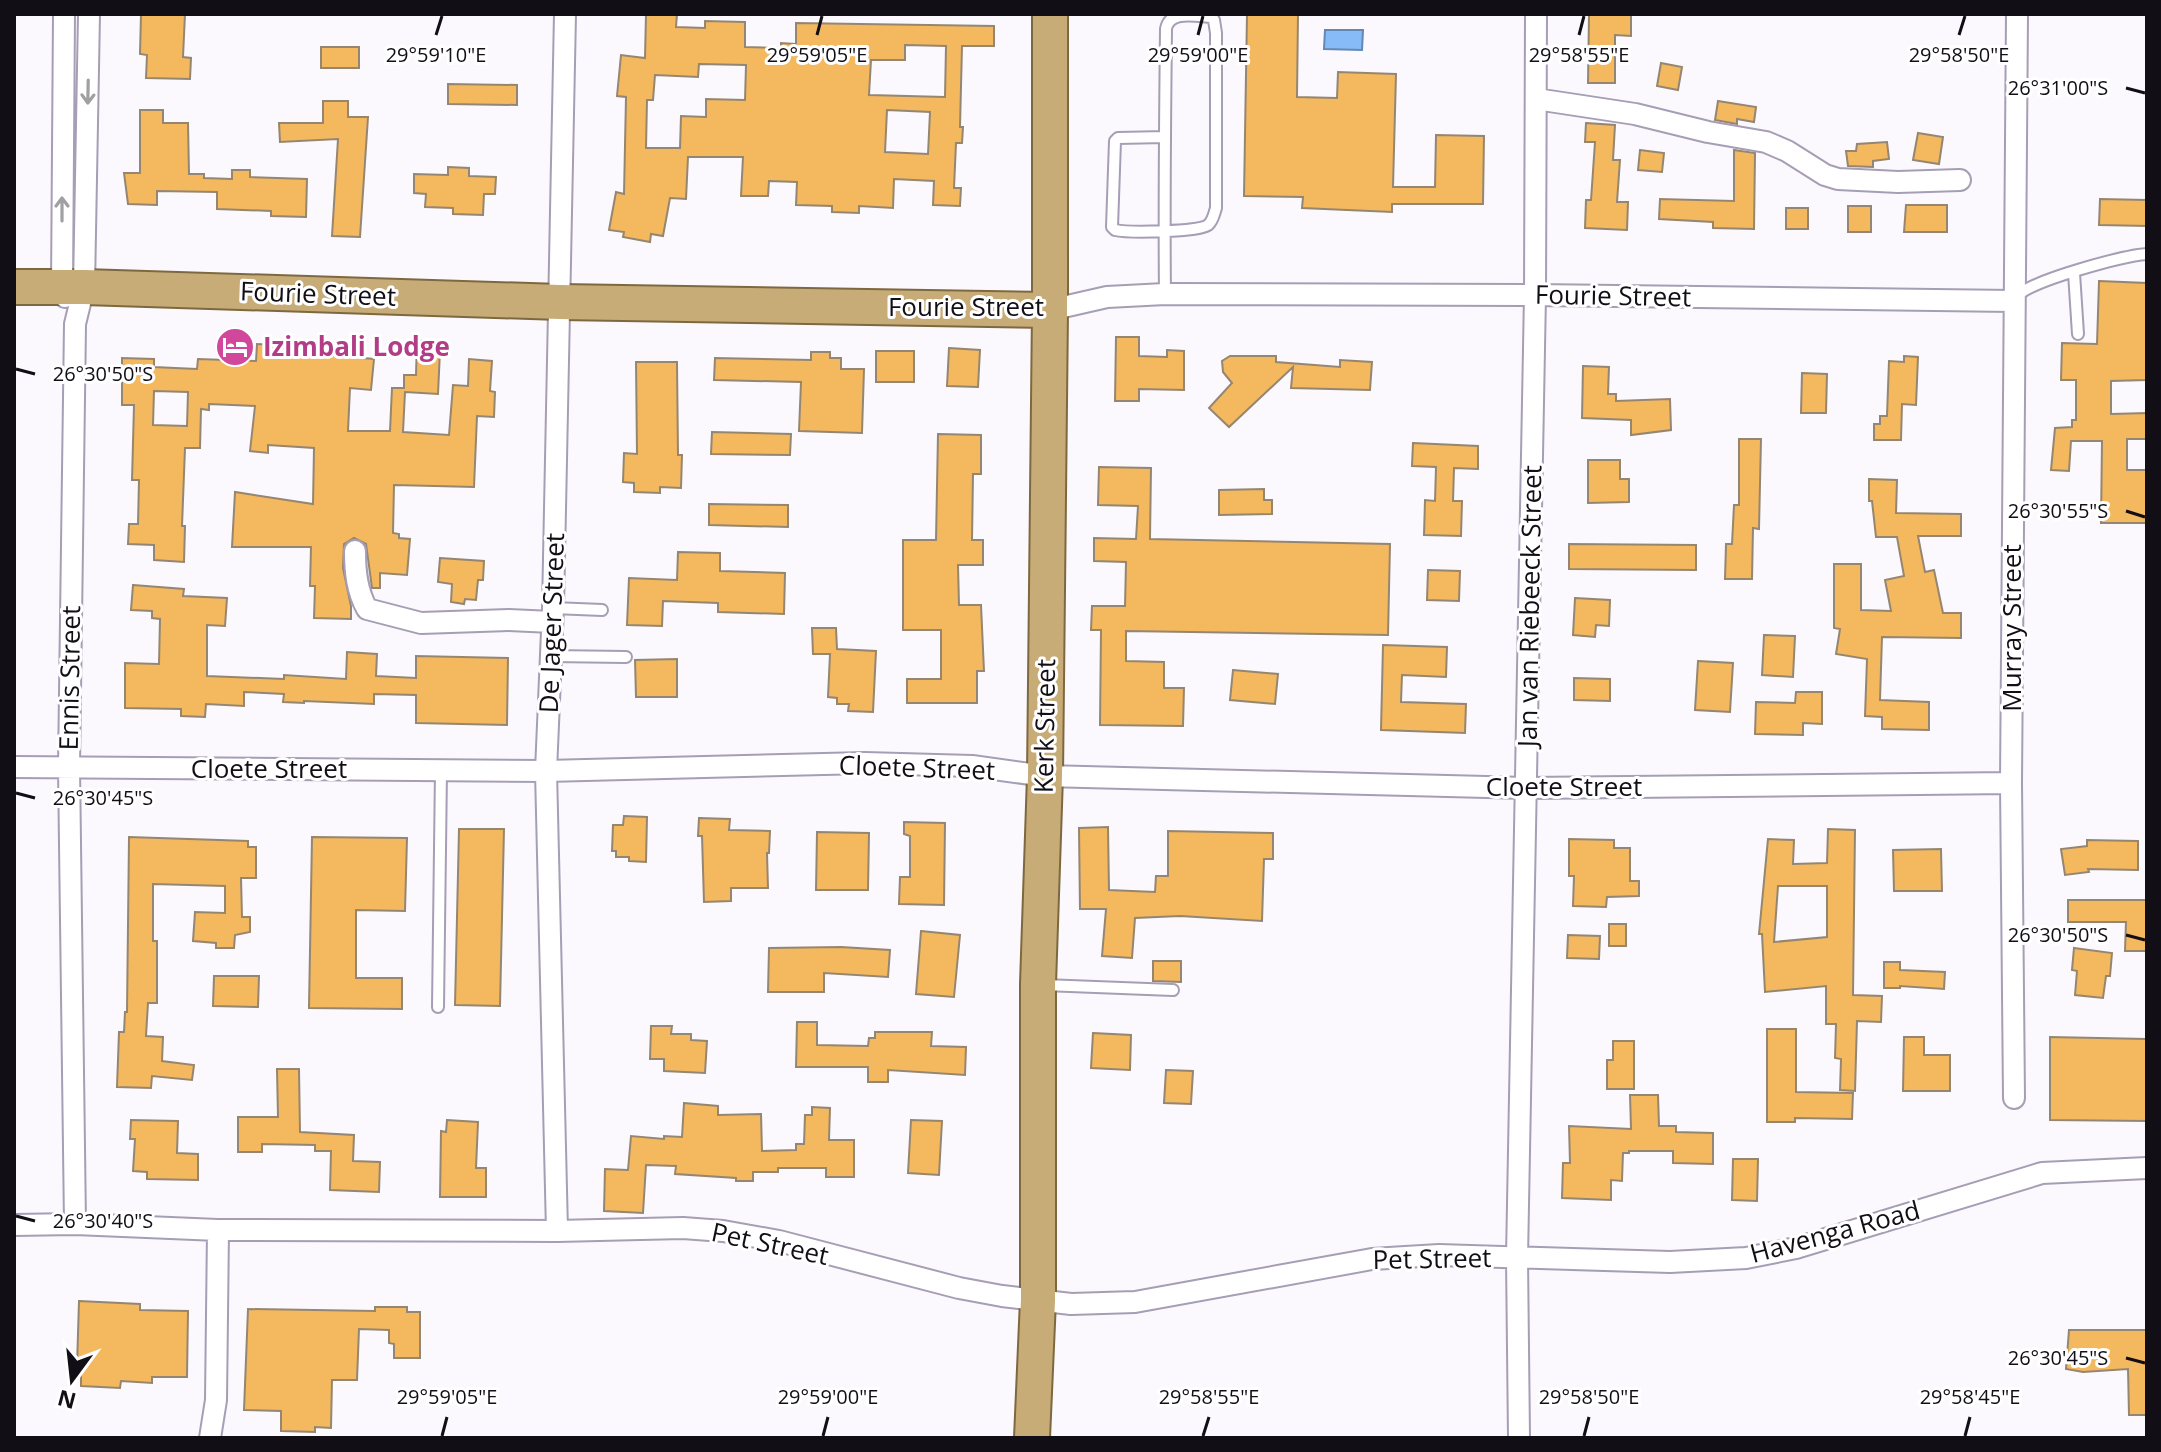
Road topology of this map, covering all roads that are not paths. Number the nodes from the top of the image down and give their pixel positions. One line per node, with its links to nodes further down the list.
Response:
1 (64, 14): 14 (street, Ennis Street, one-way to 1)
2 (89, 14): 14 (street, Ennis Street, one-way to 14)
3 (565, 14): 18 (street, De Jager Street)
4 (1050, 14): 19 (highway, Kerk Street)
5 (1536, 14): 7 (street, Jan van Riebeeck Street)
6 (2017, 14): 17 (street, Murray Street)
7 (1536, 99): 9 (street); 16 (street, Jan van Riebeeck Street)
8 (1165, 137): 10 (lane); 10 (lane); 10 (lane)
9 (1960, 180)
10 (1164, 231): 15 (lane)
11 (2147, 254): 12 (lane)
12 (2074, 273): 17 (lane); 20 (lane)
13 (14, 287): 14 (highway, Fourie Street)
14 (73, 287): 18 (highway, Fourie Street); 27 (street, Ennis Street)
15 (1165, 294): 16 (street, Fourie Street); 19 (street, Fourie Street)
16 (1535, 295): 17 (street, Fourie Street); 32 (street, Jan van Riebeeck Street)
17 (2013, 301): 31 (street, Murray Street)
18 (560, 302): 19 (highway, Fourie Street); 23 (street, De Jager Street)
19 (1050, 310): 30 (highway, Kerk Street)
20 (2078, 334)
21 (355, 551): 23 (street)
22 (602, 610): 23 (lane)
23 (553, 615): 24 (street, De Jager Street)
24 (551, 656): 25 (lane); 29 (street, De Jager Street)
25 (626, 657)
26 (14, 767): 27 (street, Cloete Street)
27 (69, 767): 28 (street, Cloete Street); 38 (street, Ennis Street)
28 (441, 770): 29 (street, Cloete Street); 35 (lane)
29 (546, 771): 30 (street, Cloete Street); 41 (street, De Jager Street)
30 (1045, 776): 32 (street, Cloete Street); 33 (highway, Kerk Street)
31 (2011, 783): 32 (street, Cloete Street); 36 (street, Murray Street)
32 (1527, 788): 42 (street, Jan van Riebeeck Street)
33 (1038, 984): 34 (lane); 43 (highway, Kerk Street)
34 (1173, 990)
35 (438, 1007)
36 (2014, 1098)
37 (2147, 1168): 42 (street, Havenga Road)
38 (75, 1224): 39 (street, Pet Street); 40 (street, Pet Street)
39 (14, 1225)
40 (218, 1230): 41 (street, Pet Street); 44 (street)
41 (557, 1231): 43 (street, Pet Street)
42 (1517, 1258): 43 (street, Pet Street); 46 (street, Jan van Riebeeck Street)
43 (1038, 1300): 45 (highway, Kerk Street)
44 (210, 1438)
45 (1032, 1438)
46 (1519, 1438)

